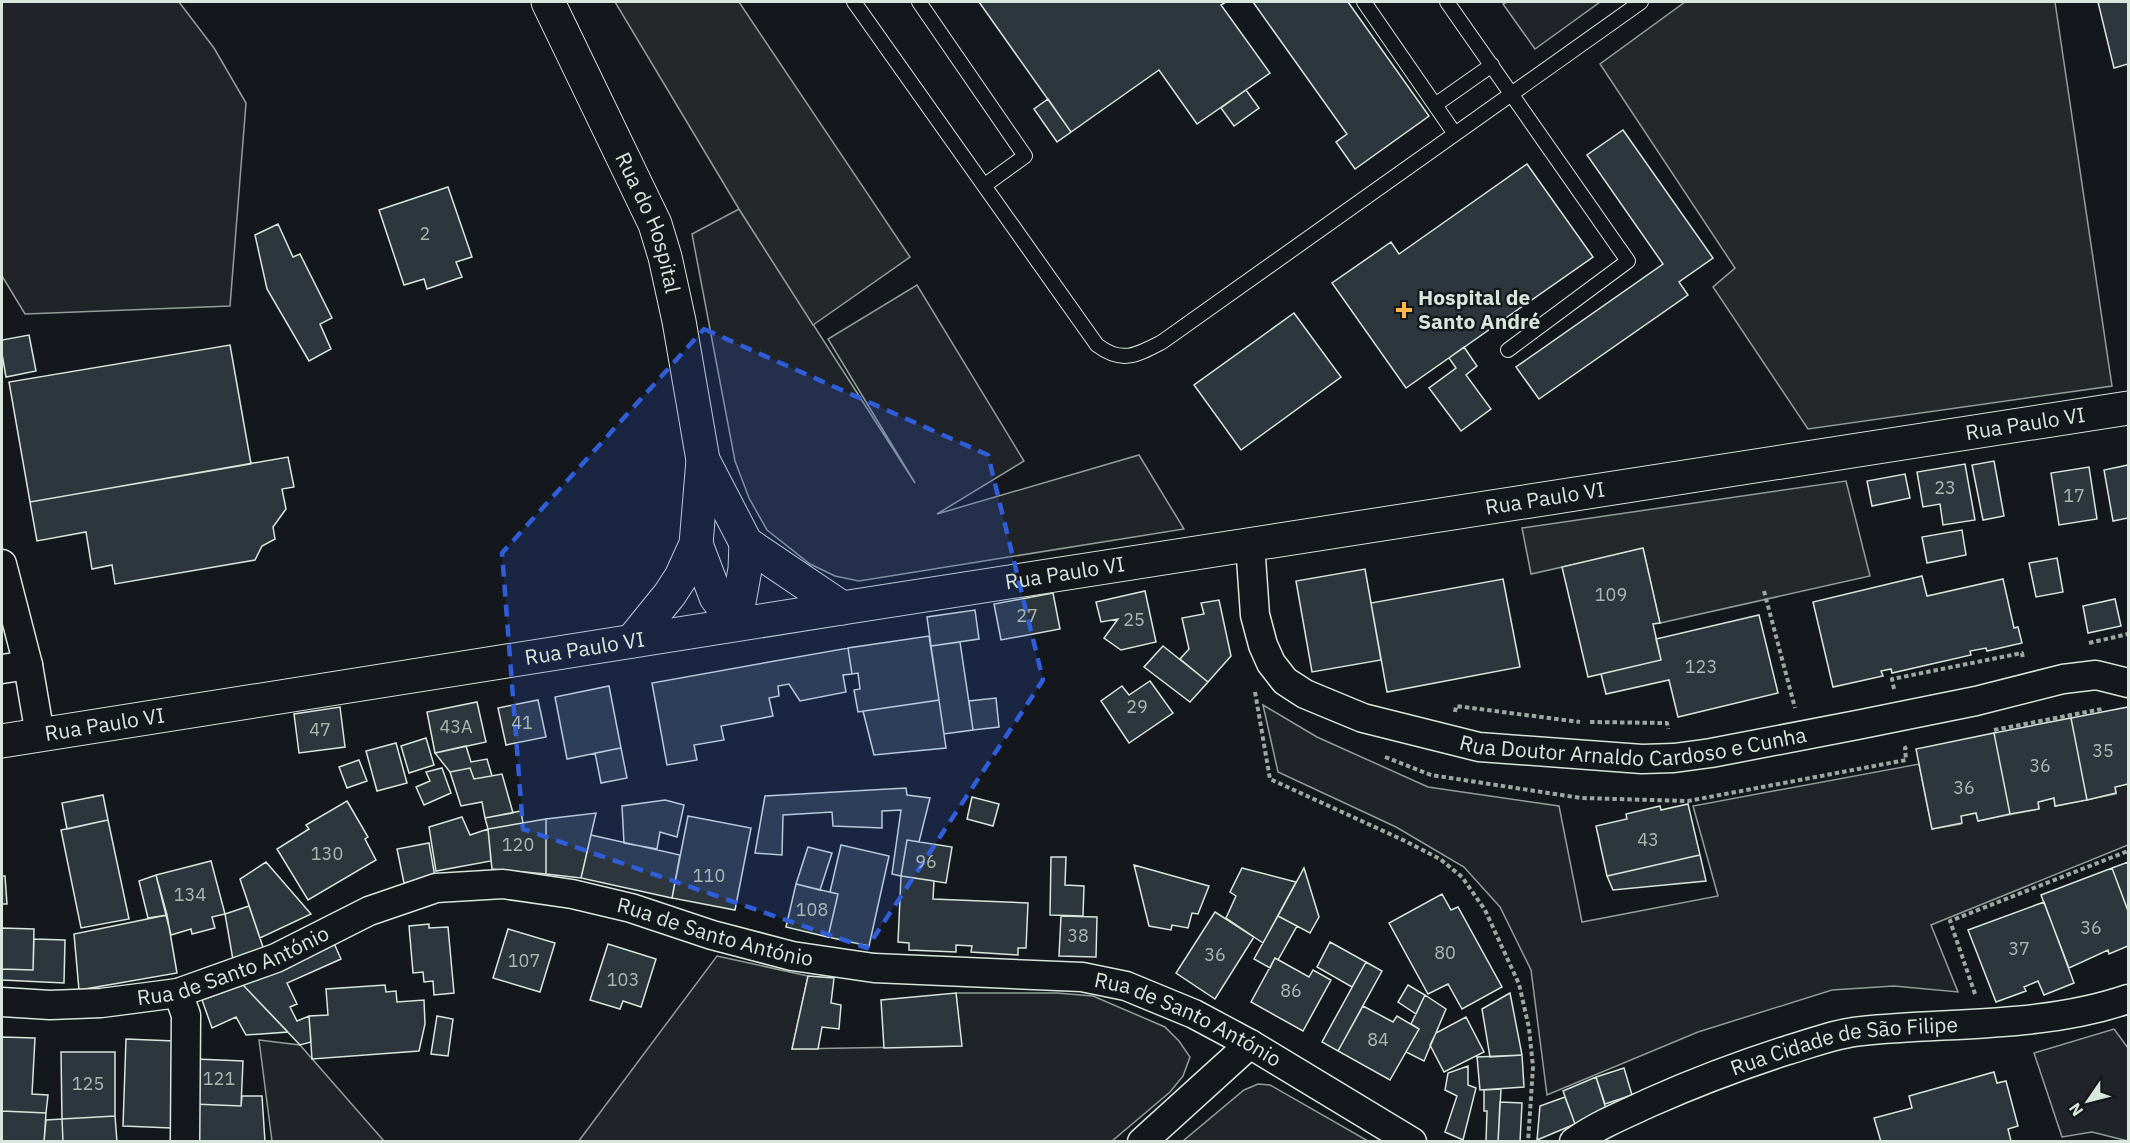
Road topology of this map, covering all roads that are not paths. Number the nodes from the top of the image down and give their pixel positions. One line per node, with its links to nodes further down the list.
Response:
1 (548, 2): 14 (main road, Rua do Hospital)
2 (854, 2): 11 (lane)
3 (919, 2): 11 (lane)
4 (1364, 2): 9 (lane)
5 (1447, 2): 7 (lane)
6 (1641, 2): 8 (lane)
7 (1492, 65): 8 (lane); 9 (lane)
8 (1512, 94): 10 (lane); 12 (lane)
9 (1436, 105): 10 (lane)
10 (1455, 134): 11 (lane)
11 (985, 185)
12 (1508, 350)
13 (2128, 408): 17 (main road, Rua Paulo VI)
14 (703, 460): 15 (main road, Rua do Hospital); 16 (main road, Rua do Hospital)
15 (746, 543): 19 (main road, Rua do Hospital); 20 (main road)
16 (696, 544): 20 (main road, Rua do Hospital); 21 (main road, Rua do Hospital)
17 (1250, 544): 19 (main road, Rua Paulo VI); 23 (street, Rua Doutor Arnaldo Cardoso e Cunha)
18 (2, 564): 22 (street)
19 (842, 608): 20 (main road, Rua Paulo VI)
20 (735, 624): 21 (main road, Rua Paulo VI)
21 (632, 641): 24 (main road, Rua Paulo VI)
22 (15, 667): 24 (street)
23 (2128, 683)
24 (40, 735): 25 (main road, Rua Paulo VI)
25 (2, 741)
26 (178, 993): 28 (street, Rua de Santo António); 29 (street, Rua de Santo António); 30 (street)
27 (2128, 999): 33 (street, Rua Cidade de São Filipe)
28 (2, 1002)
29 (1250, 1044): 31 (street); 32 (street, Rua de Santo António)
30 (185, 1142)
31 (1142, 1142)
32 (1412, 1142)
33 (1575, 1142)

